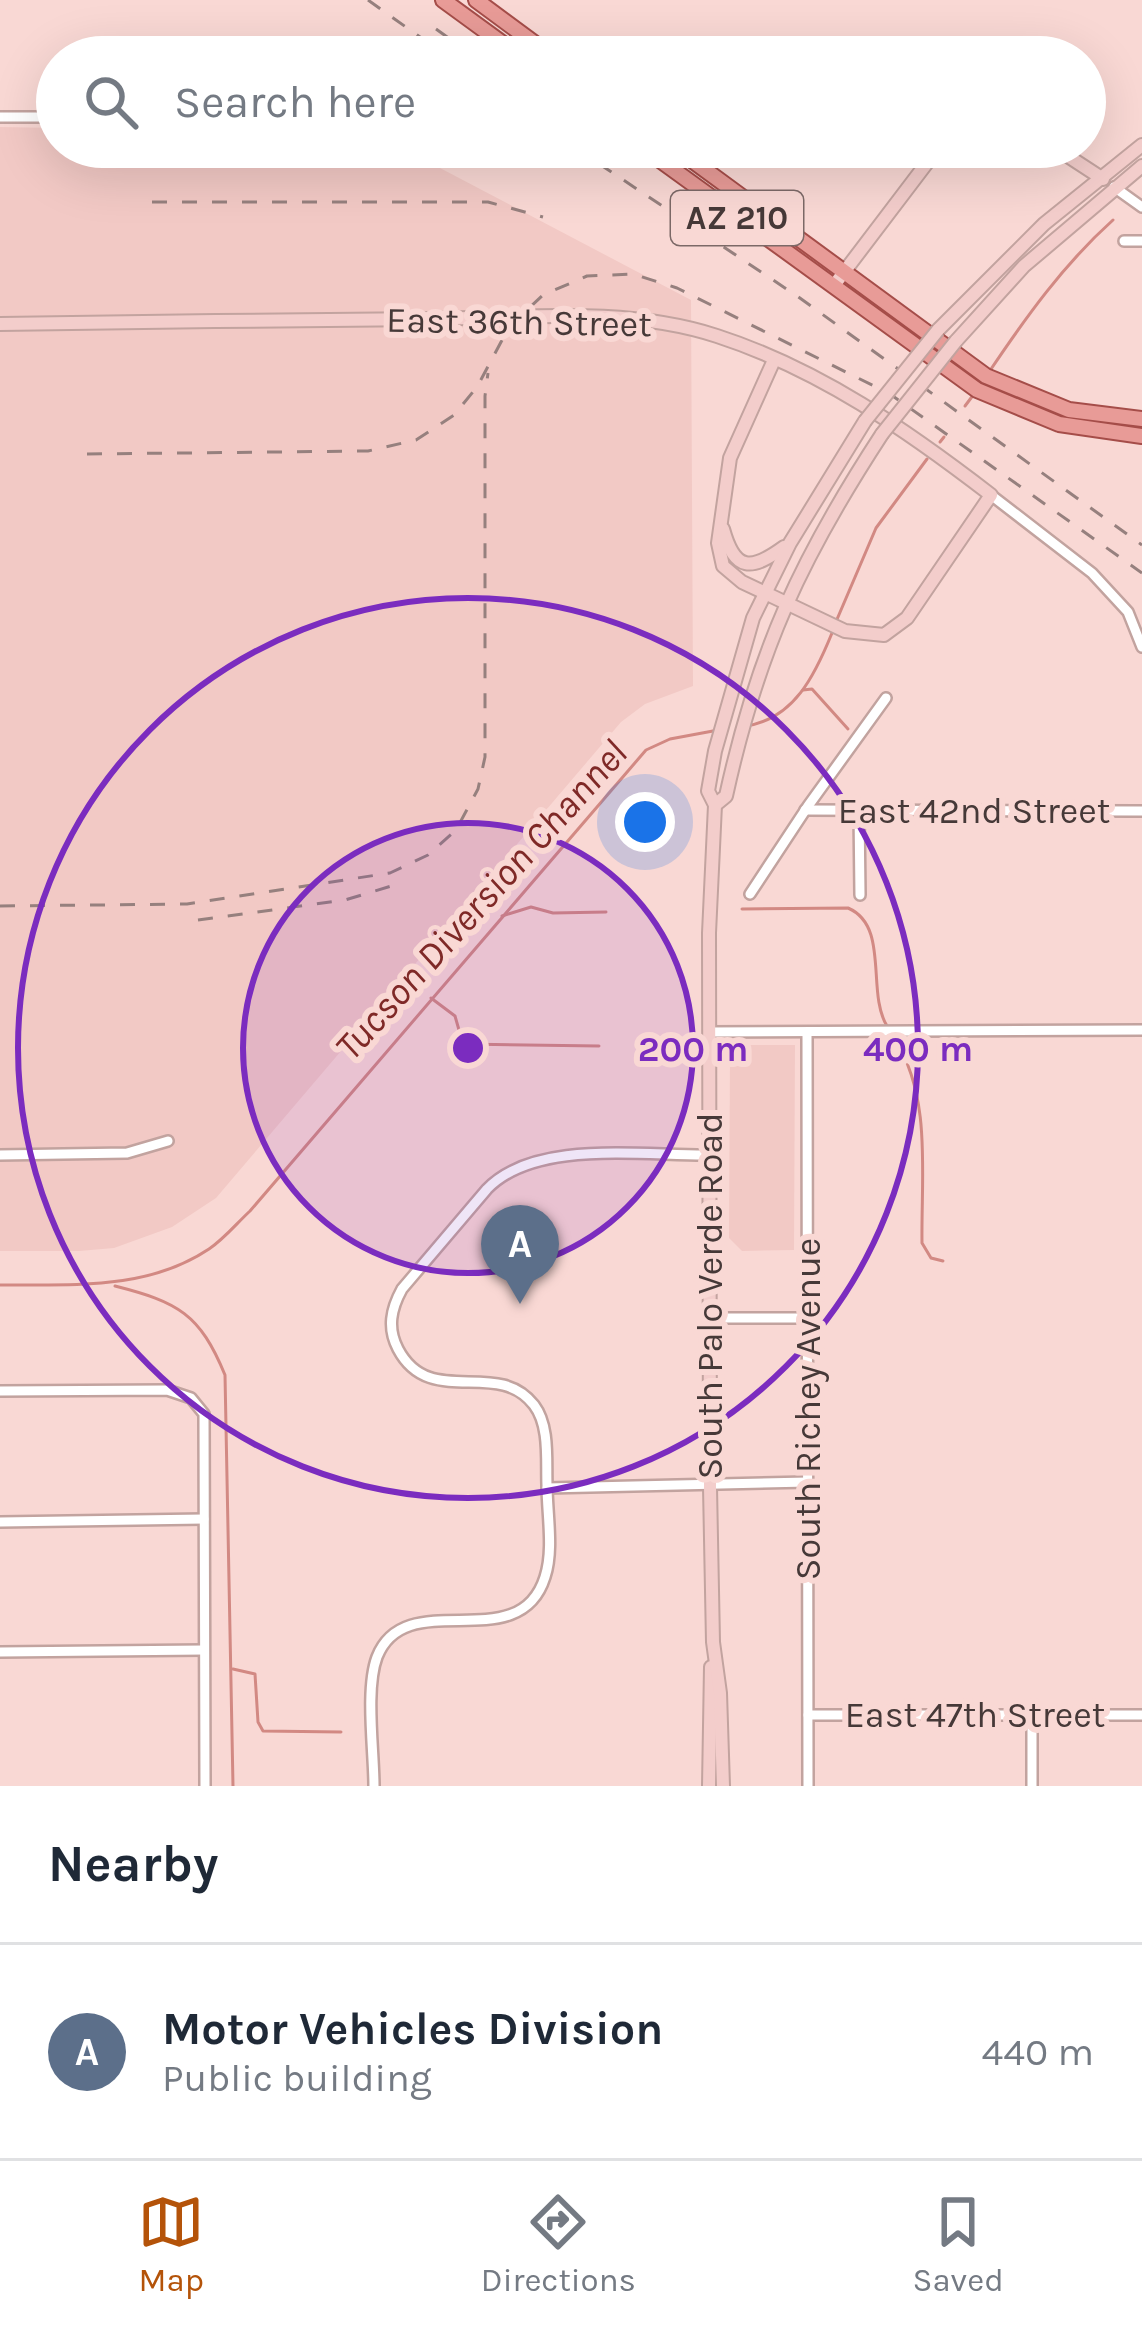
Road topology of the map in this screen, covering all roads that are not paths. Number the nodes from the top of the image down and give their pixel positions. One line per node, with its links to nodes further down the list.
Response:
1 (442, 0): 3 (main road)
2 (485, 3): 3 (main road); 5 (main road)
3 (476, 23): 4 (main road)
4 (493, 36)
5 (527, 36)
6 (0, 117): 7 (street)
7 (36, 117)
8 (1142, 146): 14 (main road, South Palo Verde Road)
9 (1142, 166): 15 (main road, South Palo Verde Road)
10 (670, 168): 20 (main road, AZ 210)
11 (702, 168): 19 (main road, AZ 210)
12 (923, 168): 19 (main road)
13 (1087, 168): 14 (main road)
14 (1100, 176): 15 (main road); 29 (main road, South Palo Verde Road, bridge)
15 (1114, 187): 16 (street); 31 (main road, South Palo Verde Road, bridge)
16 (1142, 207)
17 (1124, 241): 18 (street)
18 (1142, 242)
19 (843, 274): 20 (main road); 23 (main road, AZ 210)
20 (832, 288): 23 (main road, AZ 210)
21 (0, 324): 22 (main road, East 36th Street)
22 (774, 360): 27 (main road, East 36th Street); 28 (main road)
23 (967, 374): 24 (main road, AZ 210)
24 (1000, 396): 25 (main road, AZ 210); 26 (main road)
25 (1142, 419)
26 (1142, 433)
27 (992, 495): 31 (main road); 32 (street)
28 (721, 523): 29 (main road); 30 (main road)
29 (790, 543): 30 (main road, South Palo Verde Road)
30 (764, 592): 31 (main road); 34 (main road, South Palo Verde Road)
31 (784, 602): 34 (main road, South Palo Verde Road)
32 (1142, 647)
33 (886, 698): 35 (street)
34 (715, 805): 42 (main road, South Palo Verde Road)
35 (805, 810): 36 (street, East 42nd Street); 38 (street)
36 (859, 810): 37 (street, East 42nd Street); 39 (street)
37 (1142, 811)
38 (750, 894)
39 (860, 895)
40 (1142, 1030): 41 (street)
41 (807, 1032): 42 (street); 47 (street, South Richey Avenue)
42 (709, 1033): 45 (main road, South Palo Verde Road)
43 (168, 1142): 44 (street)
44 (0, 1155)
45 (709, 1155): 46 (main road, South Palo Verde Road); 51 (street)
46 (709, 1318): 47 (street); 50 (main road, South Palo Verde Road)
47 (808, 1318): 49 (street, South Richey Avenue)
48 (0, 1391): 52 (street)
49 (808, 1482): 50 (street); 57 (street, South Richey Avenue)
50 (710, 1487): 51 (street); 54 (main road, South Palo Verde Road)
51 (547, 1488): 61 (street)
52 (204, 1519): 53 (street); 55 (street)
53 (0, 1522)
54 (713, 1642): 62 (main road, South Palo Verde Road); 63 (main road, South Palo Verde Road)
55 (204, 1650): 56 (street); 60 (street)
56 (0, 1652)
57 (808, 1714): 59 (street, East 47th Street); 64 (street, South Richey Avenue)
58 (1142, 1715): 59 (street, East 47th Street)
59 (1032, 1716): 65 (street)
60 (205, 1786)
61 (374, 1786)
62 (709, 1786)
63 (723, 1786)
64 (808, 1786)
65 (1032, 1786)

